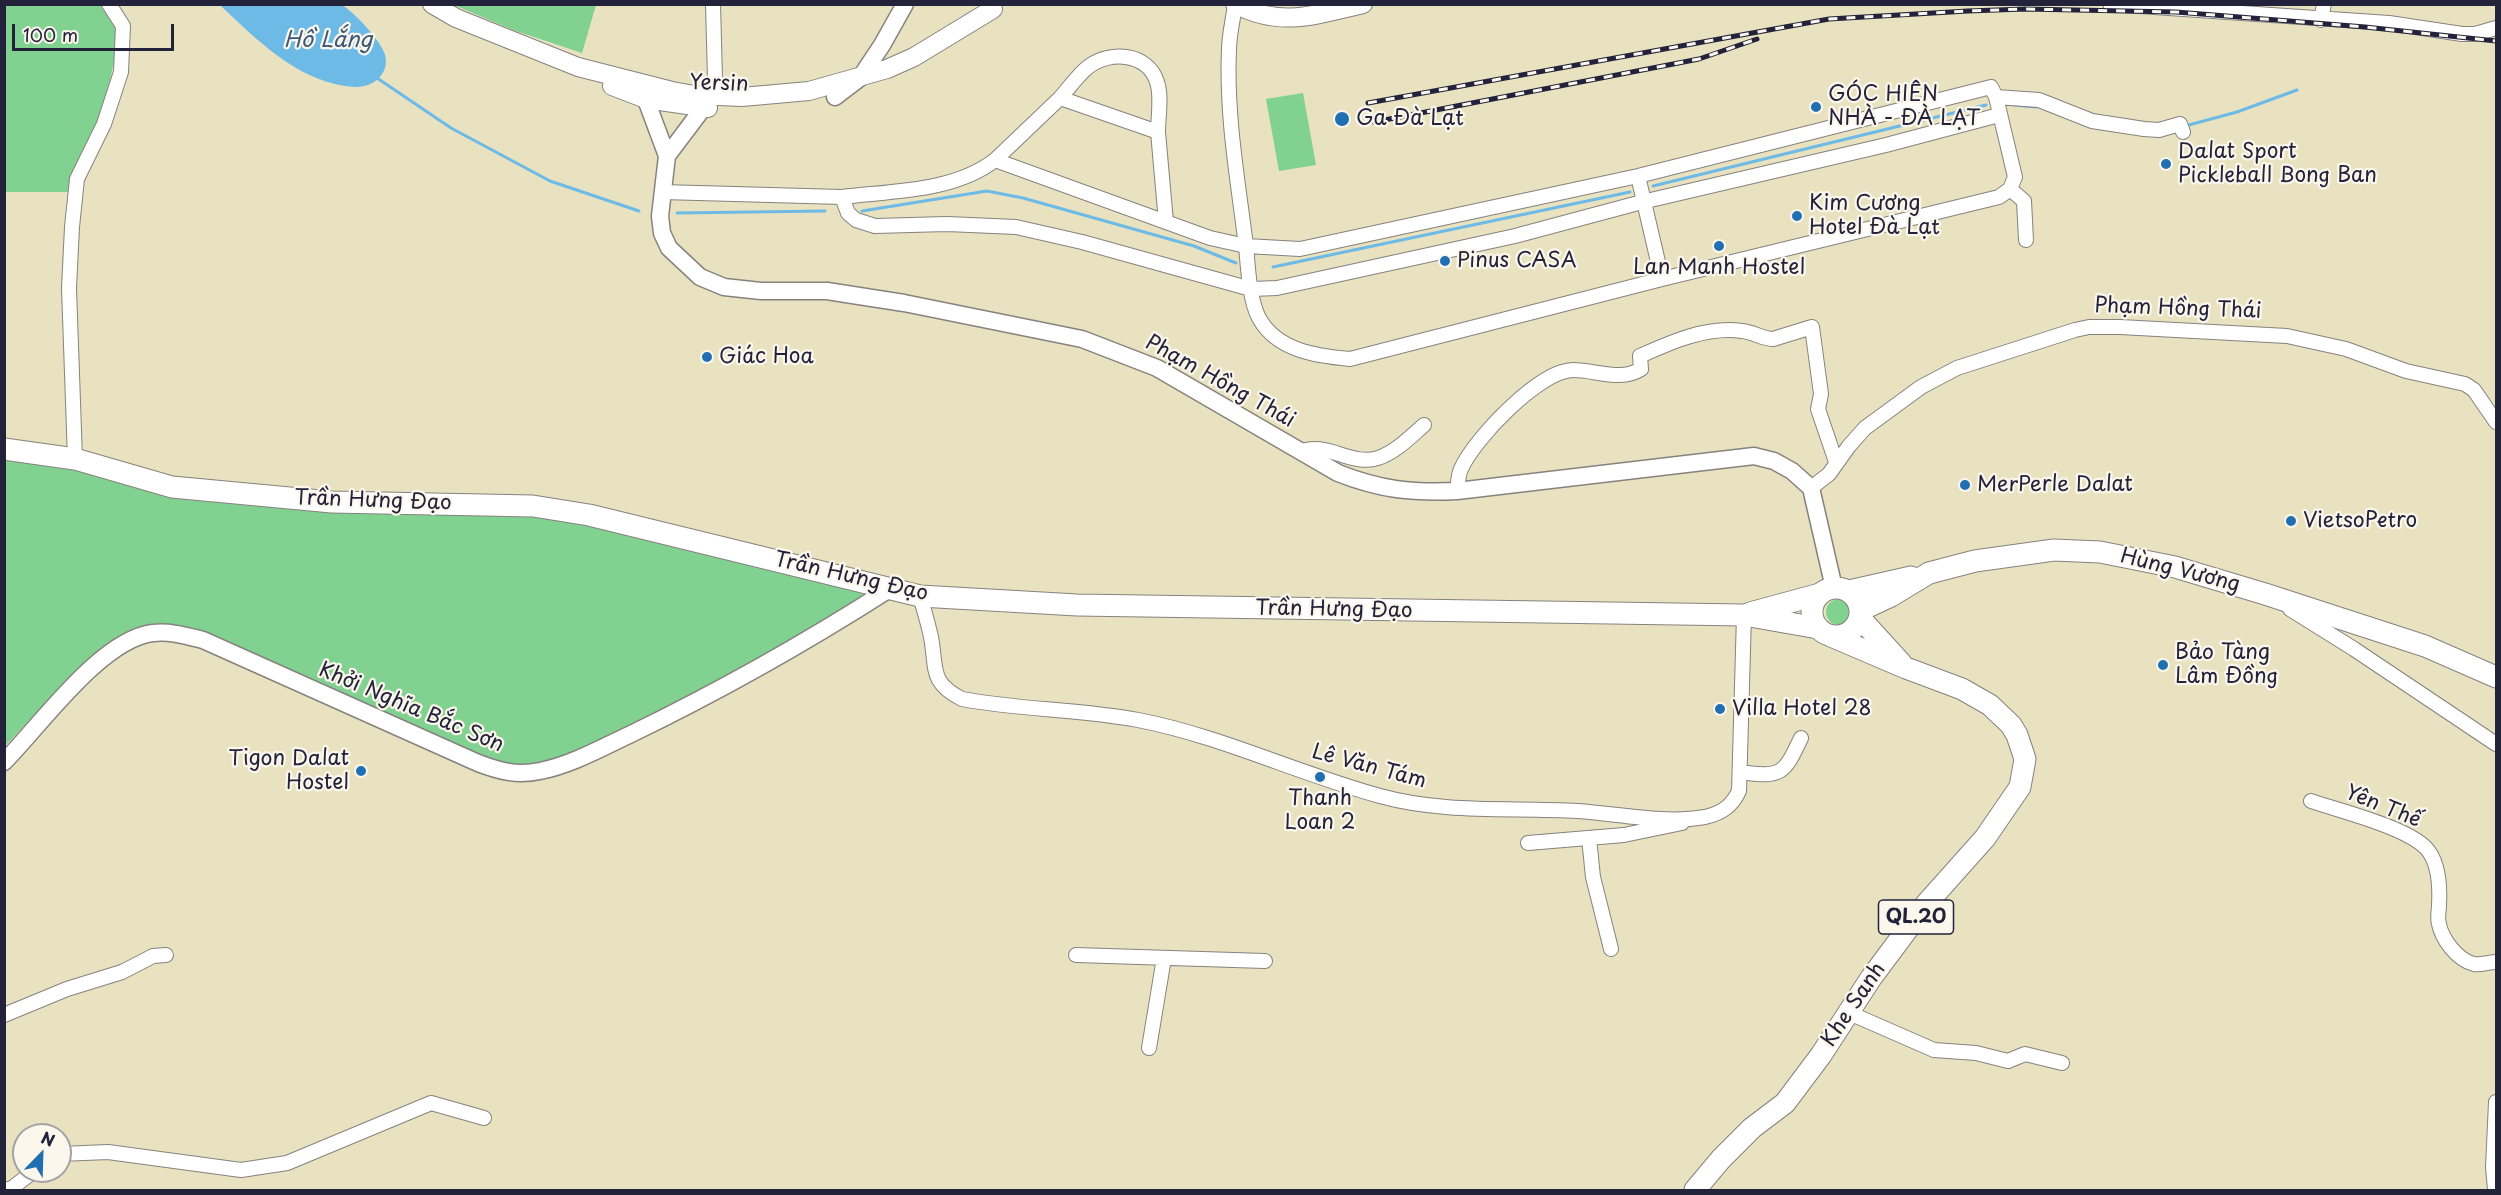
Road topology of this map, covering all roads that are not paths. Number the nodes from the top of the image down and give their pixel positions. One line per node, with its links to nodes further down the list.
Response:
1 (109, 4): 37 (street)
2 (432, 4): 13 (main road, Yersin)
3 (712, 4): 17 (street)
4 (905, 4): 12 (street, Yersin)
5 (1363, 4): 8 (main road)
6 (2110, 4): 10 (street)
7 (2324, 4): 10 (street)
8 (1235, 5): 30 (street)
9 (996, 7): 12 (main road); 14 (main road)
10 (2321, 20): 11 (street)
11 (2496, 28)
12 (860, 78): 14 (street, Yersin); 17 (main road, Yersin)
13 (643, 91): 17 (main road, Yersin); 21 (street)
14 (836, 97): 17 (main road, Yersin)
15 (1995, 97): 18 (street); 19 (street); 23 (street)
16 (1060, 98): 20 (street); 20 (street); 22 (street)
17 (708, 102): 21 (street, Phạm Hồng Thái)
18 (1999, 115): 24 (street); 27 (street)
19 (2182, 129)
20 (1158, 132): 28 (street)
21 (667, 156): 25 (street, Phạm Hồng Thái)
22 (995, 160): 26 (street); 28 (street)
23 (1638, 176): 27 (street); 30 (street)
24 (2010, 189): 29 (street); 31 (street)
25 (662, 192): 26 (street); 36 (street, Phạm Hồng Thái)
26 (842, 197): 32 (street)
27 (1642, 202): 31 (street); 32 (street)
28 (1166, 222): 30 (street)
29 (2026, 240)
30 (1246, 246): 32 (street)
31 (1662, 279): 32 (street)
32 (1251, 289)
33 (2496, 422): 38 (street, Phạm Hồng Thái)
34 (1424, 425): 36 (street)
35 (4, 449): 37 (main road, Trần Hưng Đạo)
36 (1300, 452): 40 (street, Phạm Hồng Thái)
37 (75, 459): 42 (main road, Trần Hưng Đạo)
38 (1836, 462): 39 (street, Phạm Hồng Thái); 40 (street)
39 (1811, 488): 40 (street, Phạm Hồng Thái); 43 (street)
40 (1457, 491)
41 (1929, 573): 43 (main road, Trần Hưng Đạo); 44 (main road, Hùng Vương); 46 (main road, Hùng Vương)
42 (888, 590): 45 (main road, Trần Hưng Đạo); 53 (street, Khởi Nghĩa Bắc Sơn)
43 (1834, 591): 46 (main road, QL.20); 47 (main road, Trần Hưng Đạo); 48 (main road)
44 (2265, 594): 50 (main road, Hùng Vương); 52 (street)
45 (920, 596): 47 (main road, Trần Hưng Đạo); 56 (street, Lê Văn Tám)
46 (1860, 614): 48 (main road); 49 (main road, Khe Sanh / QL.20)
47 (1744, 615): 48 (main road, Trần Hưng Đạo); 54 (street, Lê Văn Tám)
48 (1825, 632): 49 (main road, Khe Sanh / QL.20)
49 (1906, 668): 65 (main road, Khe Sanh / QL.20)
50 (2496, 677)
51 (1801, 738): 54 (street)
52 (2496, 744)
53 (4, 762)
54 (1740, 772): 56 (street, Lê Văn Tám)
55 (2311, 801): 64 (street, Yên Thế)
56 (1707, 816): 57 (street)
57 (1589, 838): 58 (street); 59 (street)
58 (1528, 843)
59 (1611, 949)
60 (166, 955): 66 (street)
61 (1076, 955): 62 (street)
62 (1164, 958): 63 (street); 67 (street)
63 (1265, 961)
64 (2496, 962)
65 (1848, 1012): 68 (street); 72 (main road, Khe Sanh / QL.20)
66 (4, 1015)
67 (1149, 1048)
68 (2062, 1063)
69 (2496, 1102): 77 (street)
70 (484, 1118): 71 (street)
71 (72, 1154)
72 (1713, 1169): 75 (main road, Khe Sanh / QL.20); 76 (street)
73 (18, 1183): 74 (street)
74 (4, 1190)
75 (1695, 1191)
76 (1713, 1191)
77 (2495, 1191)

